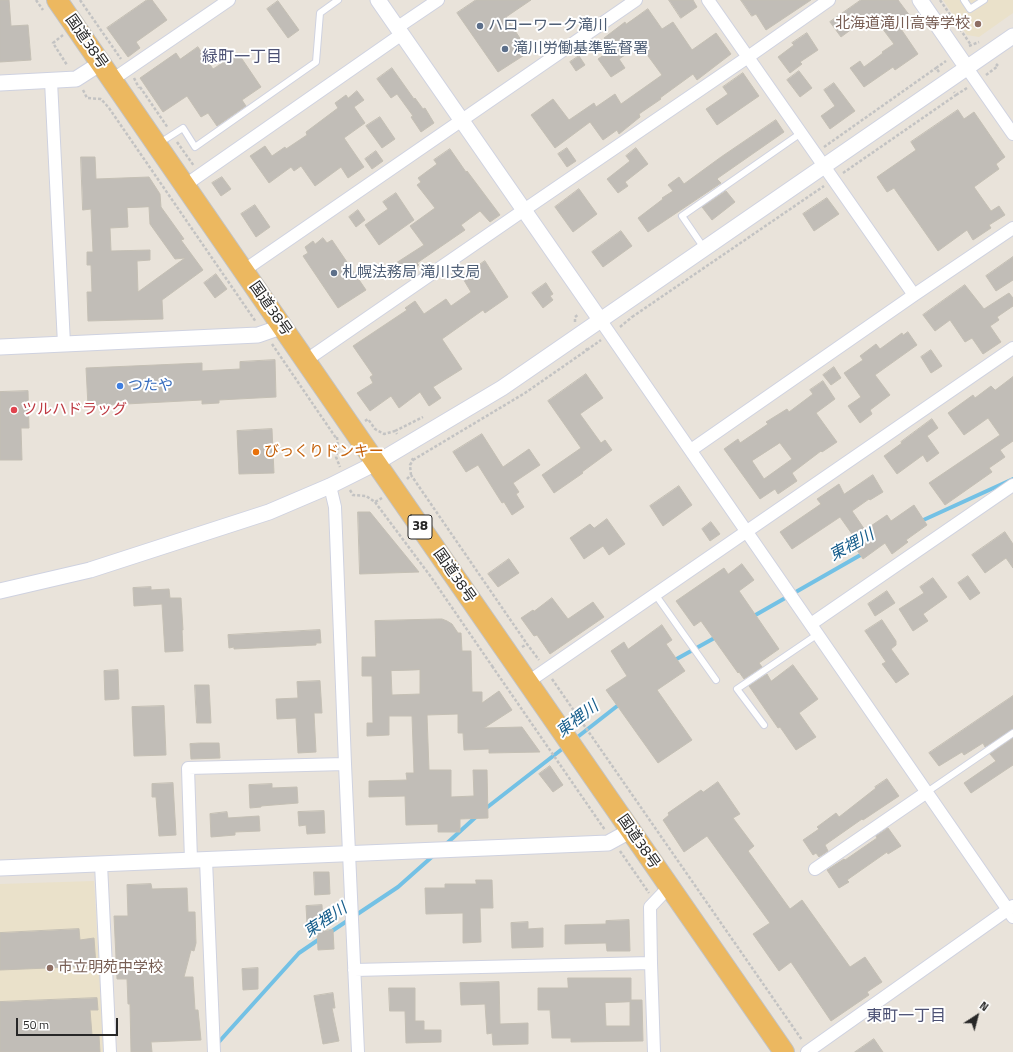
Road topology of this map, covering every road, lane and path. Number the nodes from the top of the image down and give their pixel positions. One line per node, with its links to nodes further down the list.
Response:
1 (57, 0): 17 (highway, 国道38号 / 38)
2 (229, 0): 19 (street)
3 (338, 0): 27 (lane)
4 (378, 0): 13 (street)
5 (438, 0): 13 (street)
6 (636, 0): 24 (street)
7 (708, 0): 16 (street)
8 (829, 0): 16 (street)
9 (920, 0): 18 (street)
10 (940, 0): 15 (path)
11 (964, 0): 12 (lane)
12 (984, 0)
13 (400, 30): 24 (street); 30 (street)
14 (1013, 36): 18 (street)
15 (971, 44)
16 (748, 57): 25 (street); 31 (street)
17 (101, 63): 19 (highway, 国道38号 / 38); 20 (street)
18 (967, 68): 21 (street); 26 (street)
19 (112, 80): 27 (highway, 国道38号 / 38)
20 (52, 81): 22 (street); 40 (street)
21 (946, 82): 28 (street); 29 (path)
22 (0, 83)
23 (109, 108): 38 (path)
24 (461, 120): 31 (street); 34 (street)
25 (801, 133): 28 (street); 33 (lane)
26 (1013, 134)
27 (156, 145): 30 (highway, 国道38号 / 38)
28 (824, 167): 29 (street); 33 (street)
29 (833, 180): 35 (street); 36 (path)
30 (184, 186): 34 (highway, 国道38号 / 38)
31 (524, 210): 37 (street); 44 (street)
32 (1013, 228): 35 (street)
33 (705, 249): 37 (street)
34 (243, 271): 38 (highway, 国道38号 / 38)
35 (914, 295): 46 (street)
36 (632, 317)
37 (600, 321): 39 (street); 47 (street)
38 (273, 330): 40 (street); 44 (highway, 国道38号 / 38); 45 (path)
39 (610, 335): 43 (path); 46 (street)
40 (64, 344): 41 (street)
41 (0, 347)
42 (1013, 348): 52 (street)
43 (587, 350)
44 (305, 361): 47 (highway, 国道38号 / 38)
45 (336, 438)
46 (691, 450): 52 (street)
47 (376, 463): 49 (street); 50 (highway, 国道38号 / 38)
48 (1013, 485): 55 (street)
49 (330, 486): 53 (street); 64 (street)
50 (394, 490): 56 (path); 57 (highway, 国道38号 / 38)
51 (375, 502): 58 (path)
52 (746, 531): 54 (street); 55 (street)
53 (0, 591)
54 (655, 594): 59 (street); 60 (lane)
55 (814, 629): 62 (lane); 65 (street)
56 (527, 644): 57 (path); 59 (path)
57 (509, 654): 58 (path); 61 (highway, 国道38号 / 38)
58 (492, 666): 67 (path)
59 (546, 670): 61 (street); 79 (path)
60 (716, 680)
61 (528, 682): 66 (highway, 国道38号 / 38)
62 (764, 725)
63 (1013, 734): 65 (lane)
64 (345, 764): 68 (street); 69 (street)
65 (927, 792): 73 (street); 76 (street)
66 (630, 831): 67 (street); 74 (highway, 国道38号 / 38)
67 (612, 840): 68 (street); 75 (path)
68 (350, 853): 70 (street); 78 (street)
69 (191, 860): 70 (street); 71 (street)
70 (206, 860): 81 (street)
71 (101, 864): 72 (street); 80 (street)
72 (0, 868)
73 (815, 869)
74 (669, 886): 75 (street); 84 (highway, 国道38号 / 38)
75 (655, 902): 77 (street)
76 (1011, 911): 79 (street)
77 (651, 963): 78 (street); 83 (street)
78 (354, 970): 82 (street)
79 (808, 1051)
80 (110, 1052)
81 (214, 1052)
82 (358, 1052)
83 (654, 1052)
84 (784, 1052)

